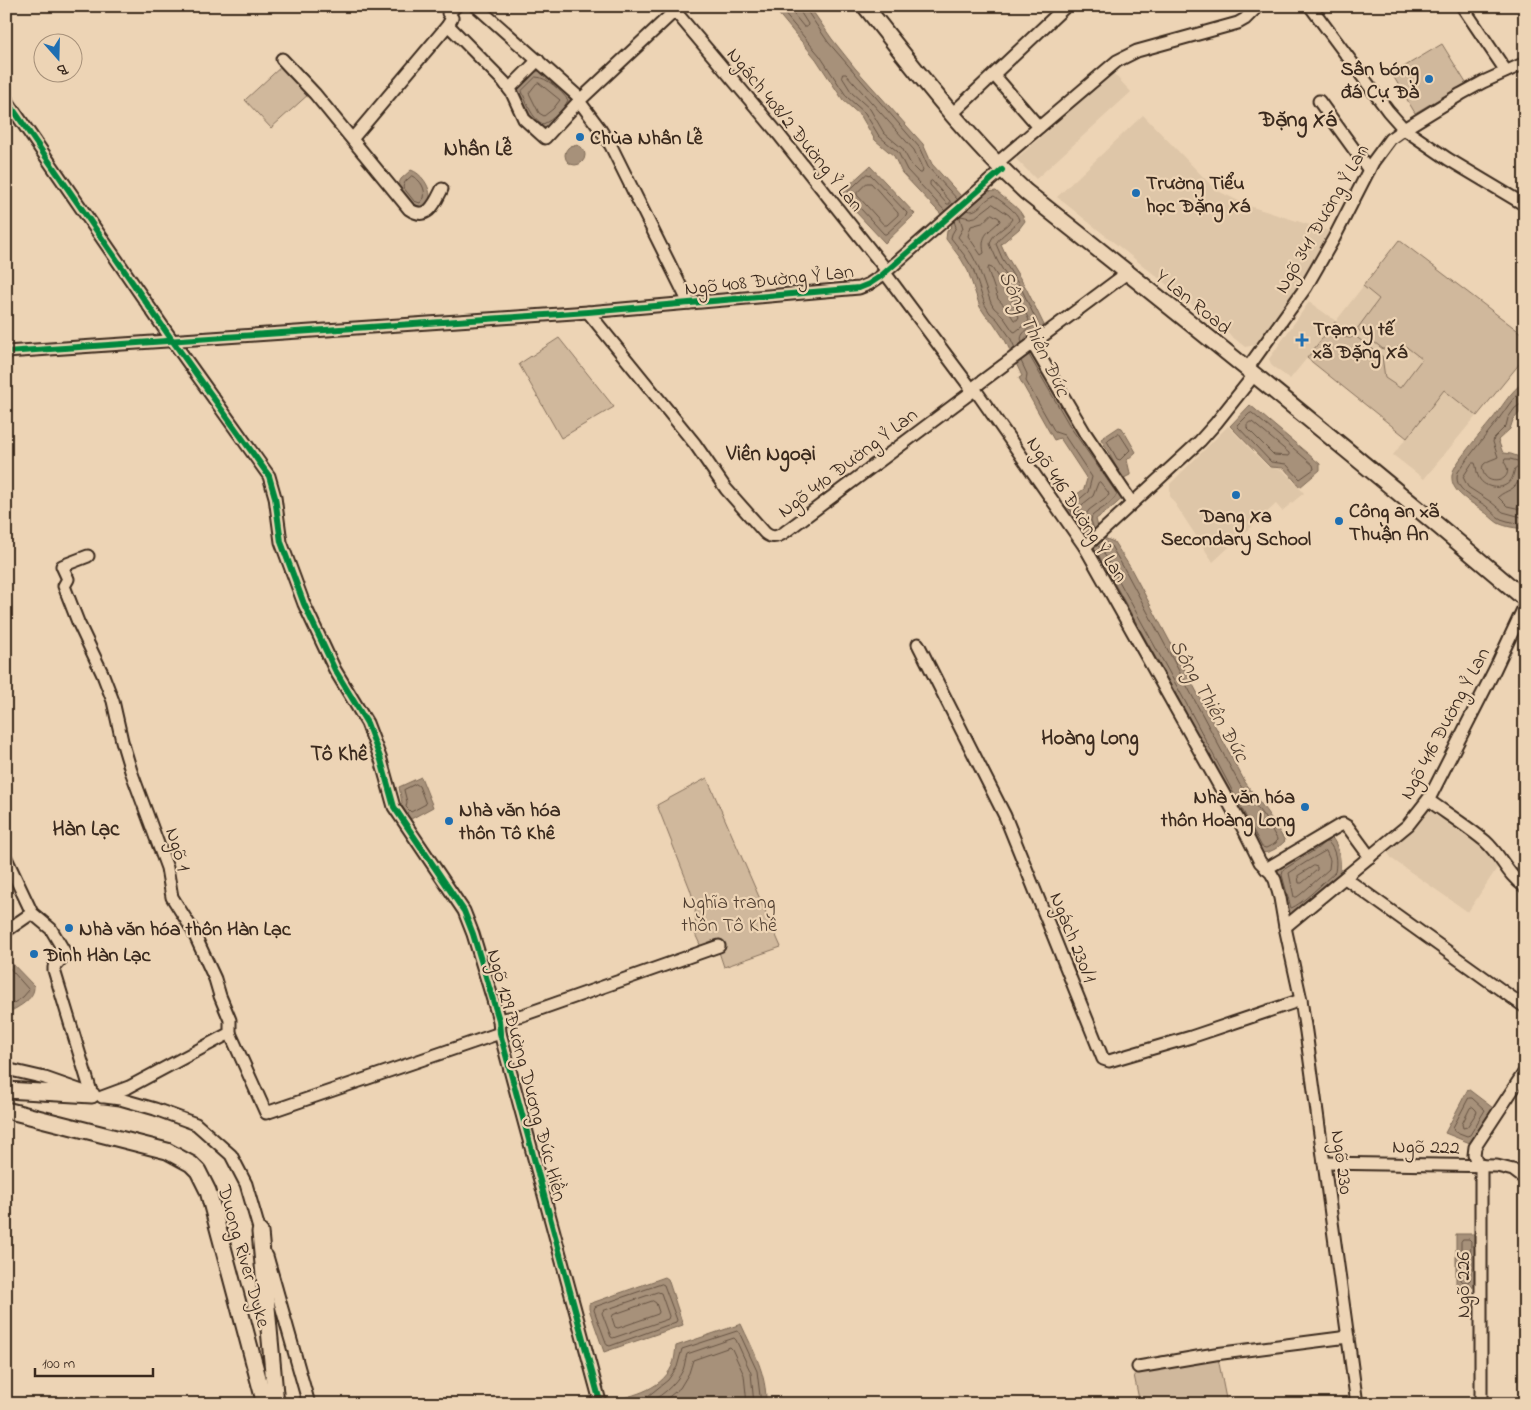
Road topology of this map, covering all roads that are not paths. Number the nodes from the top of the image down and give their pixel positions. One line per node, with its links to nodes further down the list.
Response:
1 (476, 6): 10 (street)
2 (865, 6): 18 (main road, Y Lan Road)
3 (1066, 6): 13 (street)
4 (1258, 6): 19 (street, Ngõ 408 Đường Ỷ Lan)
5 (1310, 6): 20 (street)
6 (1464, 7): 12 (street)
7 (678, 9): 16 (street); 26 (street, Ngách 408/2 Đường Ỷ Lan)
8 (448, 13): 14 (street); 21 (street)
9 (282, 59): 21 (street)
10 (538, 60): 14 (street); 16 (street)
11 (1525, 63): 12 (street, Ngõ 341 Đường Ỷ Lan)
12 (1506, 71): 20 (street, Ngõ 341 Đường Ỷ Lan)
13 (994, 75): 18 (street); 19 (street)
14 (510, 89): 16 (street)
15 (6, 99): 31 (street, Ngõ 129 Đường Dương Đức Hiền)
16 (580, 100): 28 (street)
17 (1319, 101): 23 (street)
18 (952, 114): 22 (main road, Y Lan Road)
19 (1039, 127): 22 (street, Ngõ 408 Đường Ỷ Lan)
20 (1404, 129): 23 (street, Ngõ 341 Đường Ỷ Lan); 25 (street)
21 (353, 138): 24 (street)
22 (999, 167): 26 (street, Ngõ 408 Đường Ỷ Lan); 27 (main road, Y Lan Road)
23 (1369, 170): 34 (street, Ngõ 341 Đường Ỷ Lan)
24 (442, 189)
25 (1525, 205)
26 (888, 271): 28 (street, Ngõ 408 Đường Ỷ Lan); 30 (street, Ngách 408/2 Đường Ỷ Lan)
27 (1127, 273): 32 (street, Ngõ 410 Đường Ỷ Lan); 34 (main road, Y Lan Road)
28 (689, 303): 29 (street, Ngõ 408 Đường Ỷ Lan)
29 (588, 312): 31 (street, Ngõ 408 Đường Ỷ Lan); 35 (street, Ngõ 410 Đường Ỷ Lan)
30 (931, 329): 35 (street, Ngõ 416 Đường Ỷ Lan)
31 (172, 340): 33 (street, Ngõ 408 Đường Ỷ Lan); 54 (street, Ngõ 129 Đường Dương Đức Hiền)
32 (1032, 344): 35 (street, Ngõ 410 Đường Ỷ Lan); 36 (street)
33 (6, 352)
34 (1250, 372): 36 (street, Ngõ 341 Đường Ỷ Lan); 39 (main road, Y Lan Road)
35 (975, 388): 37 (street, Ngõ 416 Đường Ỷ Lan)
36 (1132, 503): 37 (street, Ngõ 341 Đường Ỷ Lan)
37 (1085, 547): 45 (street, Ngõ 416 Đường Ỷ Lan)
38 (88, 556): 55 (street, Ngõ 1)
39 (1525, 599)
40 (1525, 605): 42 (street, Ngõ 416 Đường Ỷ Lan)
41 (918, 644): 52 (street, Ngách 230/1)
42 (1428, 800): 43 (street, Ngõ 416 Đường Ỷ Lan); 47 (street)
43 (1370, 857): 45 (street); 46 (street, Ngõ 416 Đường Ỷ Lan)
44 (6, 858): 48 (street)
45 (1266, 869): 49 (street, Ngõ 416 Đường Ỷ Lan)
46 (1345, 878): 49 (street, Ngõ 416 Đường Ỷ Lan); 53 (street)
47 (1525, 887)
48 (32, 913): 50 (street); 60 (street)
49 (1285, 927): 52 (street, Ngõ 230)
50 (6, 931)
51 (719, 946): 54 (street)
52 (1301, 1000): 62 (street, Ngõ 230)
53 (1525, 1007)
54 (498, 1020): 56 (street, Ngõ 129 Đường Dương Đức Hiền)
55 (230, 1033): 56 (street); 60 (street)
56 (500, 1033): 71 (street, Ngõ 129 Đường Dương Đức Hiền)
57 (6, 1069): 60 (street)
58 (1525, 1071): 63 (street, Ngõ 226)
59 (6, 1090): 60 (main road)
60 (97, 1096): 65 (street)
61 (6, 1110): 68 (main road, Duong River Dyke)
62 (1324, 1164): 63 (street, Ngõ 222); 66 (street, Ngõ 230)
63 (1480, 1165): 64 (street, Ngõ 222); 73 (street, Ngõ 226)
64 (1525, 1178)
65 (260, 1232): 69 (main road); 70 (street)
66 (1348, 1338): 67 (street); 72 (street, Ngõ 230)
67 (1138, 1367)
68 (265, 1404)
69 (276, 1404)
70 (309, 1404)
71 (596, 1404)
72 (1357, 1404)
73 (1481, 1404)

